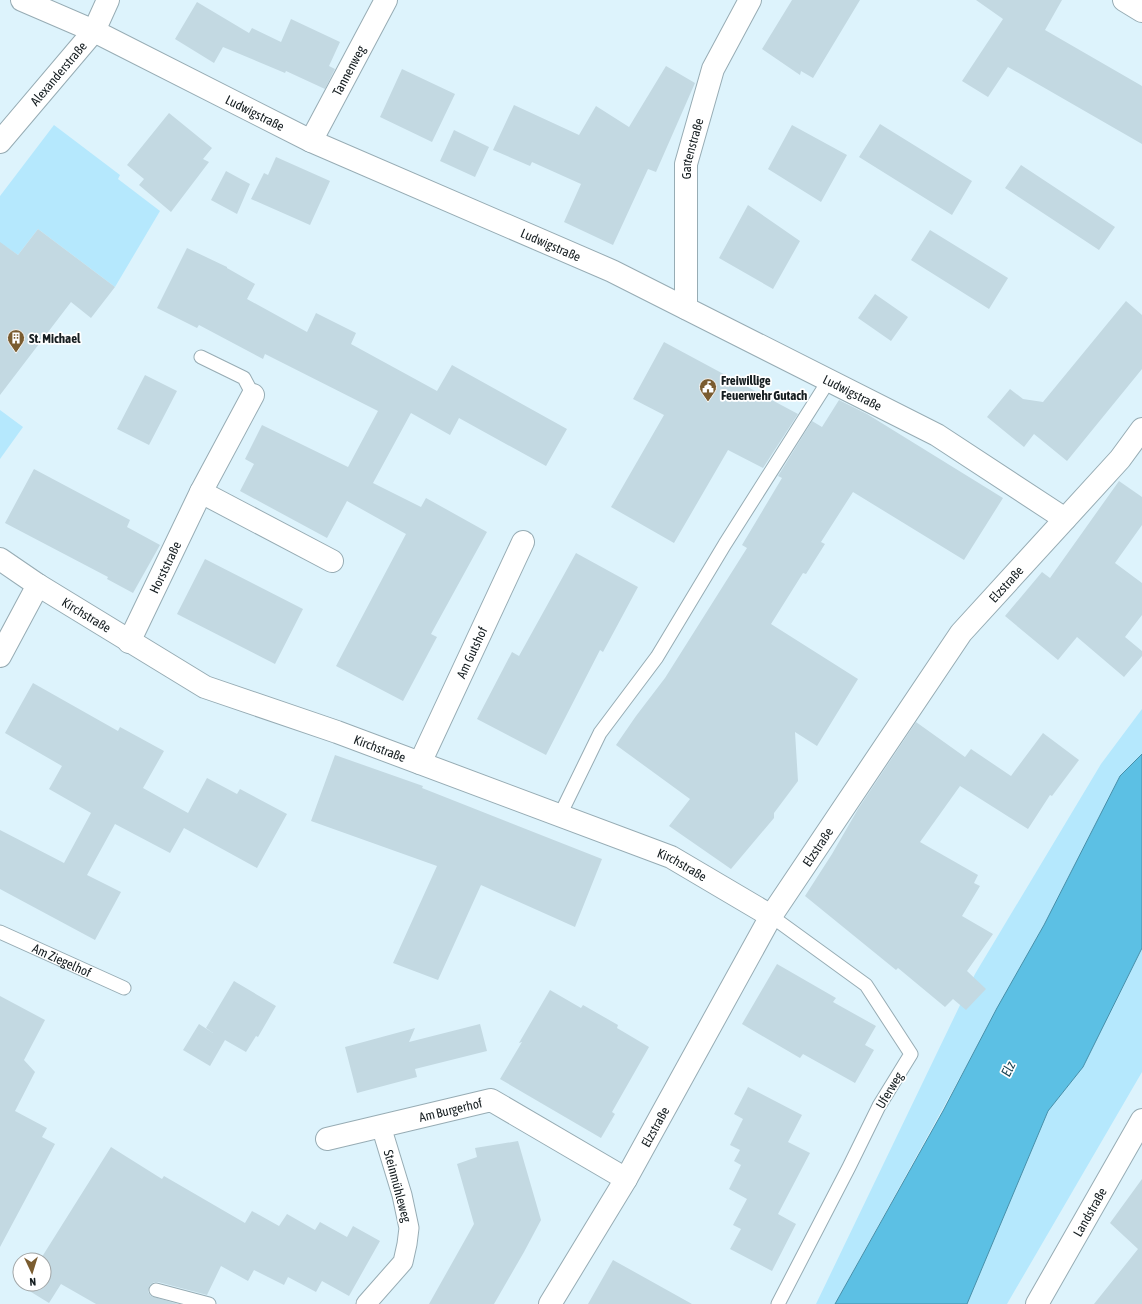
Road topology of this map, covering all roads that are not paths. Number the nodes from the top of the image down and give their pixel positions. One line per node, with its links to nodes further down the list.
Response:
1 (22, 0): 7 (street, Ludwigstraße)
2 (108, 0): 7 (street, Alexanderstraße)
3 (386, 0): 8 (street, Tannenweg)
4 (750, 0): 10 (street, Gartenstraße)
5 (1124, 0): 6 (street)
6 (1142, 11)
7 (94, 31): 8 (street, Ludwigstraße); 9 (street, Alexanderstraße)
8 (311, 141): 10 (street, Ludwigstraße)
9 (0, 142)
10 (686, 308): 12 (street, Ludwigstraße)
11 (200, 357): 13 (lane)
12 (829, 380): 16 (street, Ludwigstraße); 24 (lane)
13 (253, 395): 15 (street, Horststraße)
14 (1142, 429): 16 (street, Elzstraße)
15 (201, 492): 19 (street); 21 (street, Horststraße)
16 (1065, 519): 25 (street, Elzstraße)
17 (523, 542): 23 (street, Am Gutshof)
18 (0, 559): 20 (street, Kirchstraße)
19 (332, 561)
20 (38, 585): 21 (street, Kirchstraße); 22 (street)
21 (129, 642): 23 (street, Kirchstraße)
22 (0, 656)
23 (420, 763): 24 (street, Kirchstraße)
24 (560, 815): 25 (street, Kirchstraße)
25 (771, 916): 31 (street, Elzstraße); 36 (lane, Uferweg)
26 (0, 932): 27 (lane, Am Ziegelhof)
27 (124, 988)
28 (1142, 1120): 37 (street, Landstraße)
29 (381, 1126): 30 (street, Am Burgerhof); 31 (street, Am Burgerhof); 34 (street, Steinmühleweg)
30 (327, 1139)
31 (626, 1179): 35 (street, Elzstraße)
32 (156, 1290): 33 (lane)
33 (209, 1304)
34 (366, 1304)
35 (550, 1304)
36 (778, 1304)
37 (1037, 1304)

